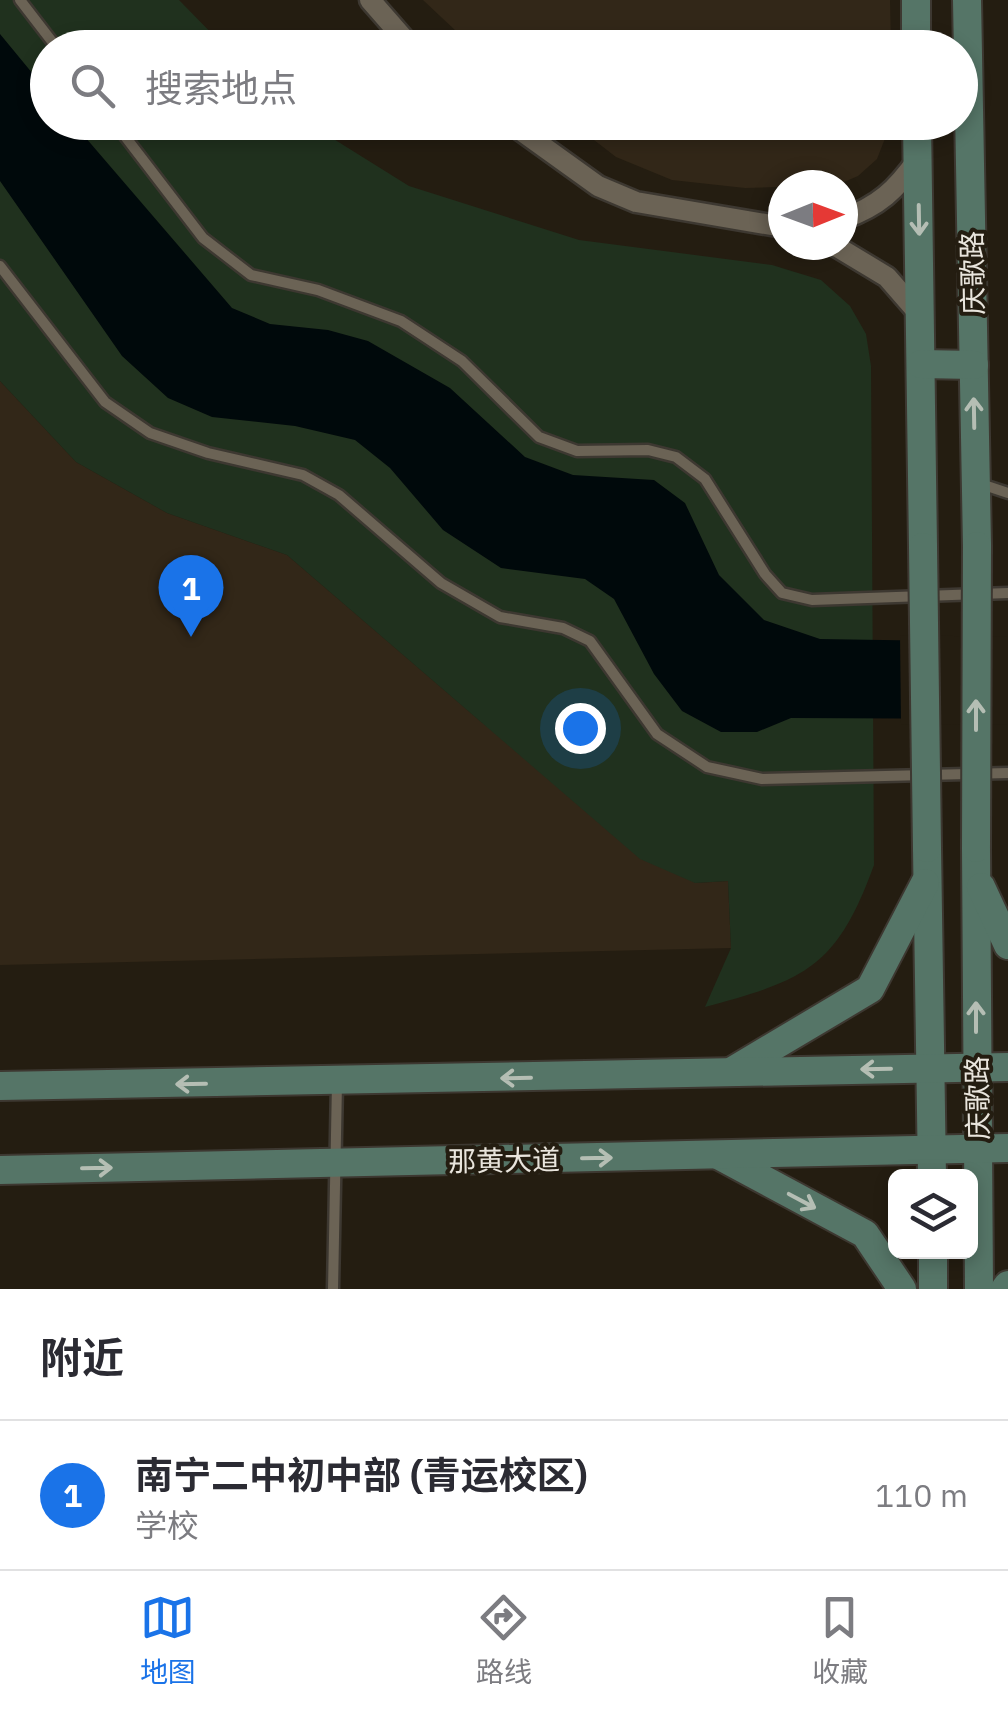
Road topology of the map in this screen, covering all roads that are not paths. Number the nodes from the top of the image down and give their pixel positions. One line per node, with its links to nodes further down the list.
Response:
1 (20, 0): 5 (lane)
2 (370, 0): 6 (street)
3 (916, 0): 7 (main road)
4 (967, 0): 8 (main road, 庆歌路)
5 (43, 30)
6 (396, 30)
7 (916, 30)
8 (968, 30)
9 (128, 140): 23 (lane)
10 (534, 140): 15 (street)
11 (917, 140): 13 (main road, 庆歌路)
12 (970, 140): 20 (main road, 庆歌路)
13 (918, 159): 14 (street); 18 (main road, 庆歌路, one-way to 18)
14 (858, 214)
15 (768, 224)
16 (858, 259): 18 (street)
17 (0, 266): 24 (lane)
18 (920, 315): 19 (main road, 庆歌路)
19 (920, 364): 20 (main road); 26 (main road, 庆歌路, bridge)
20 (974, 365): 21 (main road, 庆歌路, one-way to 20)
21 (976, 482): 22 (lane); 25 (main road, 庆歌路, one-way to 21, bridge)
22 (1008, 493)
23 (1008, 593)
24 (1008, 772)
25 (976, 861): 27 (main road); 29 (main road, 庆歌路, one-way to 25)
26 (928, 878): 28 (main road, 庆歌路); 31 (main road)
27 (1007, 941)
28 (930, 1067): 29 (main road); 31 (main road, one-way to 31); 37 (main road, 庆歌路)
29 (976, 1067): 30 (main road); 35 (main road, 庆歌路)
30 (1008, 1067)
31 (730, 1072): 32 (main road, one-way to 32)
32 (337, 1082): 33 (main road, one-way to 33); 38 (lane)
33 (0, 1086)
34 (1008, 1148): 35 (main road, 那黄大道)
35 (978, 1149): 37 (main road, 那黄大道); 44 (main road, 庆歌路)
36 (716, 1155): 37 (main road, 那黄大道); 38 (main road, 那黄大道, one-way to 36); 42 (main road, one-way to 42)
37 (931, 1163)
38 (336, 1164): 39 (main road, 那黄大道, one-way to 38); 41 (lane)
39 (0, 1170)
40 (932, 1259): 43 (main road)
41 (333, 1289)
42 (902, 1289)
43 (933, 1289)
44 (980, 1289)

